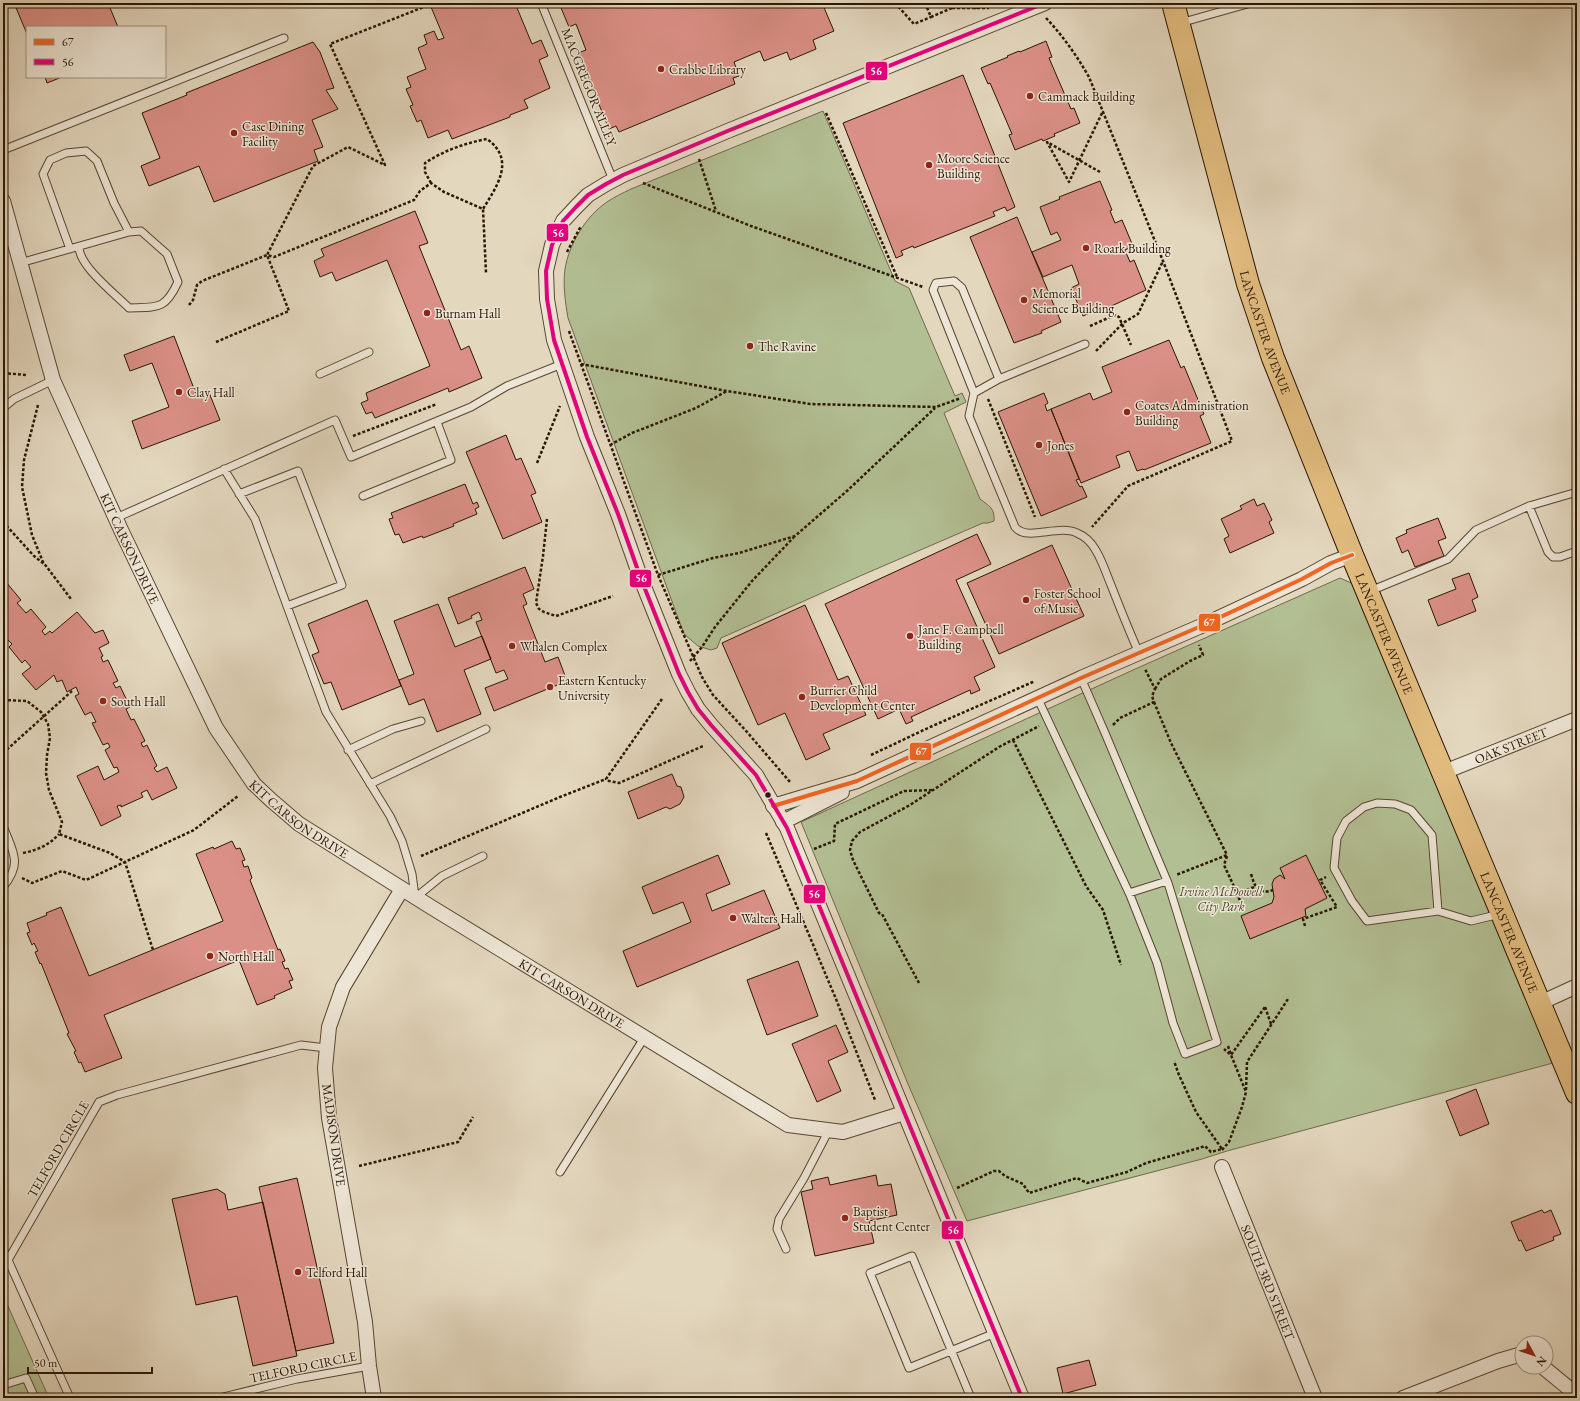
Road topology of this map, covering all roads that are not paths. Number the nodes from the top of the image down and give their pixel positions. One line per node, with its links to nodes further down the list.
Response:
1 (541, 3): 10 (lane, MACGREGOR ALLEY)
2 (1173, 3): 7 (main road, LANCASTER AVENUE)
3 (1219, 3): 6 (lane)
4 (1251, 3): 6 (lane)
5 (1041, 5): 10 (street)
6 (1222, 11): 7 (lane)
7 (1178, 24): 32 (main road, LANCASTER AVENUE)
8 (284, 38): 9 (lane)
9 (3, 150)
10 (613, 180): 18 (street)
11 (3, 200): 15 (street, KIT CARSON DRIVE)
12 (129, 232): 13 (lane); 13 (lane); 14 (lane)
13 (79, 246): 14 (lane)
14 (70, 249): 15 (lane)
15 (20, 264): 21 (street, KIT CARSON DRIVE)
16 (1085, 344): 20 (lane)
17 (369, 352): 19 (lane)
18 (561, 362): 24 (lane); 45 (street)
19 (320, 374)
20 (999, 379): 22 (lane); 22 (lane)
21 (53, 380): 23 (lane); 30 (street, KIT CARSON DRIVE)
22 (974, 393): 35 (lane)
23 (3, 408)
24 (437, 422): 25 (lane); 28 (lane)
25 (224, 469): 27 (lane); 30 (lane)
26 (1577, 492): 29 (lane)
27 (239, 494): 34 (lane); 34 (lane)
28 (363, 496)
29 (1529, 506): 31 (lane); 33 (lane)
30 (116, 518): 51 (street, KIT CARSON DRIVE)
31 (1577, 551)
32 (1352, 555): 33 (main road, LANCASTER AVENUE); 35 (street)
33 (1368, 592): 42 (main road, LANCASTER AVENUE)
34 (287, 606): 41 (lane)
35 (1139, 653): 36 (street)
36 (1081, 678): 37 (street); 49 (lane)
37 (1037, 698): 43 (street); 52 (lane)
38 (1577, 719): 42 (street, OAK STREET)
39 (421, 721): 41 (lane)
40 (486, 729): 44 (lane)
41 (348, 750): 44 (lane)
42 (1444, 772): 55 (main road, LANCASTER AVENUE)
43 (856, 781): 45 (street); 46 (street)
44 (370, 784): 53 (lane)
45 (773, 806): 46 (street)
46 (783, 822): 61 (street)
47 (3, 826): 50 (lane)
48 (483, 856): 53 (lane)
49 (1167, 880): 52 (lane); 52 (lane)
50 (3, 887)
51 (402, 889): 53 (street, KIT CARSON DRIVE); 59 (street, MADISON DRIVE)
52 (1129, 893)
53 (415, 898): 58 (street, KIT CARSON DRIVE)
54 (1438, 911): 54 (lane); 55 (lane)
55 (1503, 913): 57 (main road, LANCASTER AVENUE)
56 (1577, 986): 57 (street)
57 (1540, 1003): 60 (main road, LANCASTER AVENUE)
58 (644, 1038): 62 (street, KIT CARSON DRIVE); 64 (lane)
59 (326, 1048): 67 (lane, TELFORD CIRCLE); 71 (street, MADISON DRIVE)
60 (1575, 1080)
61 (904, 1114): 62 (street, KIT CARSON DRIVE); 68 (street)
62 (829, 1130): 66 (lane)
63 (1222, 1167): 81 (street, SOUTH 3RD STREET)
64 (560, 1172)
65 (3, 1249): 67 (lane)
66 (786, 1249)
67 (8, 1260): 76 (lane)
68 (995, 1332): 69 (lane); 80 (street)
69 (951, 1351): 69 (lane); 79 (lane)
70 (1514, 1356): 82 (street)
71 (369, 1366): 77 (lane, TELFORD CIRCLE); 78 (street, MADISON DRIVE)
72 (1552, 1375): 74 (street)
73 (3, 1385): 75 (lane)
74 (1574, 1395)
75 (35, 1398)
76 (70, 1398)
77 (220, 1398)
78 (374, 1398)
79 (971, 1398)
80 (1022, 1398)
81 (1314, 1398)
82 (1403, 1398)

